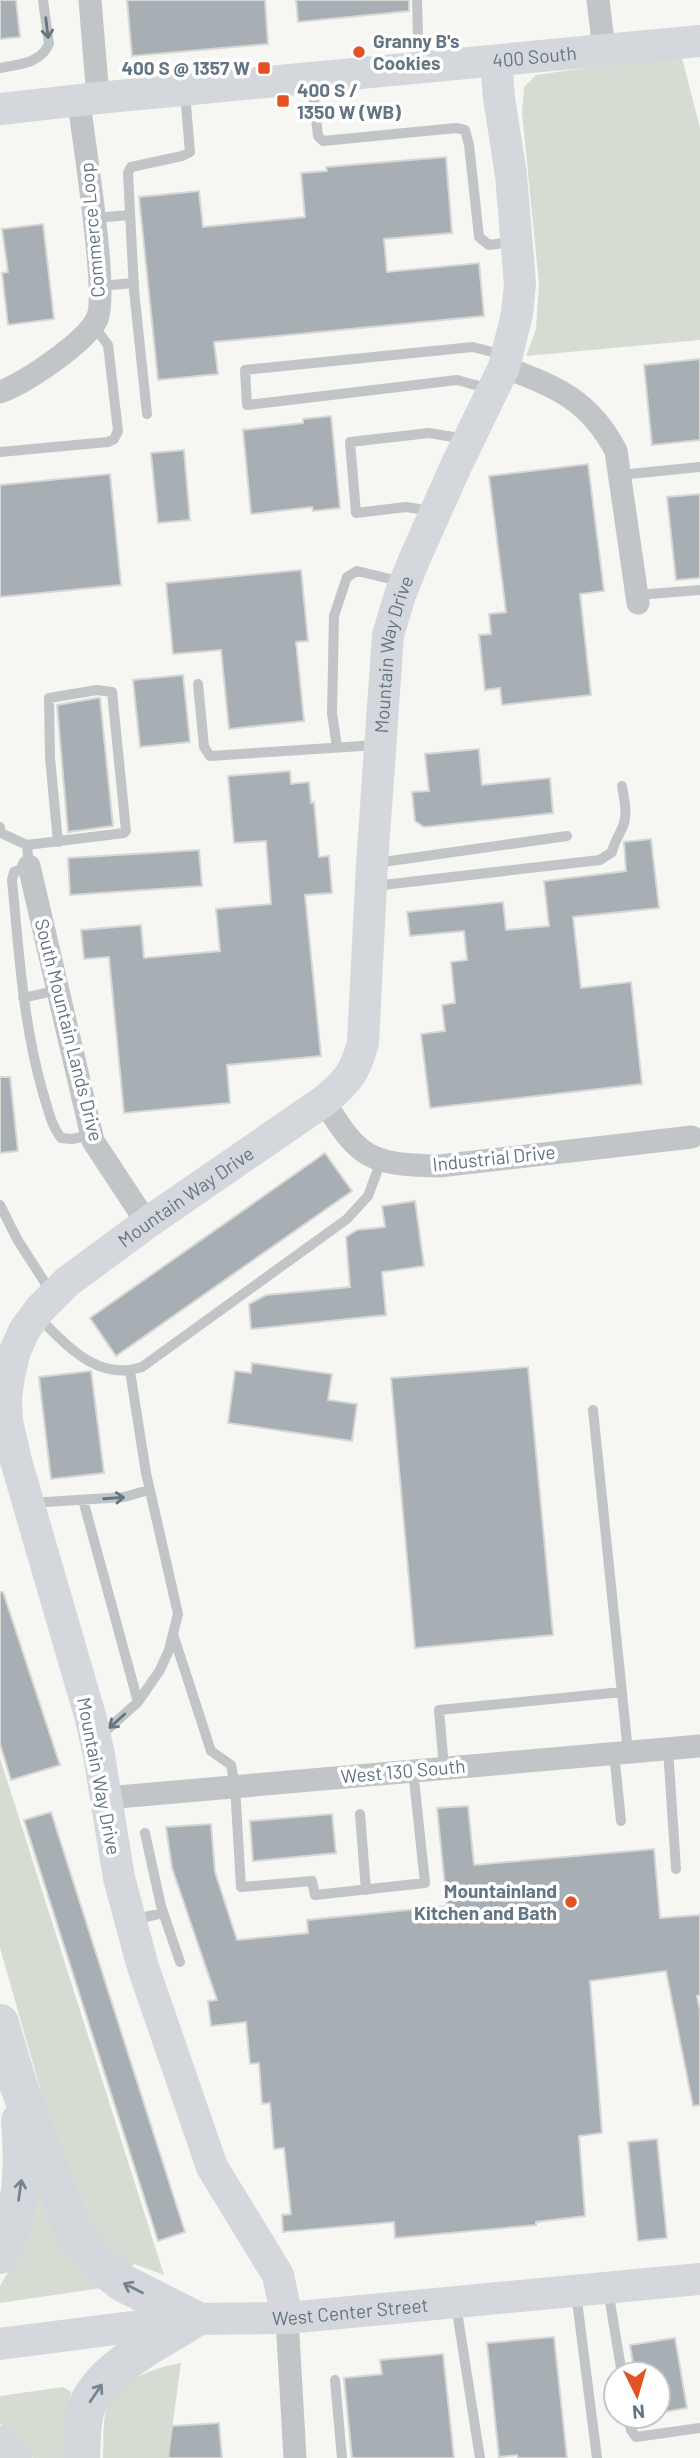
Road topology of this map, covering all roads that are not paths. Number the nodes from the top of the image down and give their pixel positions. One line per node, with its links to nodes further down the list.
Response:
1 (43, 0): 8 (lane, one-way to 8)
2 (90, 0): 12 (street, Commerce Loop)
3 (417, 0): 9 (lane)
4 (598, 0): 6 (street)
5 (700, 41): 6 (street, 400 South)
6 (604, 50): 7 (street, 400 South)
7 (496, 61): 9 (street, 400 South); 16 (street, Mountain Way Drive)
8 (0, 68)
9 (423, 68): 10 (street, 400 South)
10 (312, 78): 11 (street, 400 South); 16 (lane)
11 (185, 90): 12 (street, 400 South); 14 (lane)
12 (89, 100): 13 (street, 400 South); 15 (street, Commerce Loop)
13 (0, 109)
14 (130, 215): 15 (lane); 17 (lane)
15 (93, 218): 18 (street, Commerce Loop)
16 (517, 242): 20 (street, Mountain Way Drive)
17 (134, 283): 18 (lane); 22 (lane)
18 (100, 286): 19 (street, Commerce Loop)
19 (93, 325): 21 (street, Commerce Loop); 24 (lane)
20 (501, 371): 20 (lane); 23 (street, Mountain Way Drive); 26 (street)
21 (0, 392)
22 (147, 414)
23 (469, 440): 27 (street, Mountain Way Drive); 27 (lane)
24 (0, 452)
25 (700, 467): 26 (lane)
26 (620, 475): 30 (street)
27 (436, 511): 28 (street, Mountain Way Drive)
28 (405, 582): 32 (street, Mountain Way Drive); 33 (lane)
29 (700, 590): 30 (lane)
30 (637, 599)
31 (198, 684): 33 (lane)
32 (379, 744): 33 (lane); 39 (street, Mountain Way Drive)
33 (337, 747)
34 (622, 786): 39 (lane)
35 (0, 827): 38 (lane)
36 (567, 836): 39 (lane)
37 (58, 842): 37 (lane); 38 (lane)
38 (28, 855): 40 (street, South Mountain Lands Drive); 41 (lane)
39 (371, 875): 42 (street, Mountain Way Drive)
40 (58, 990): 41 (lane); 43 (street, South Mountain Lands Drive)
41 (23, 998): 43 (lane)
42 (324, 1101): 45 (street, Industrial Drive); 47 (street, Mountain Way Drive)
43 (91, 1135): 47 (street, South Mountain Lands Drive)
44 (692, 1137): 45 (street, Industrial Drive)
45 (381, 1161): 49 (lane)
46 (0, 1205): 48 (lane)
47 (147, 1223): 48 (street, Mountain Way Drive)
48 (44, 1305): 49 (lane); 53 (street, Mountain Way Drive)
49 (130, 1371): 51 (lane)
50 (593, 1410): 55 (lane)
51 (149, 1490): 52 (lane, one-way to 51); 54 (lane)
52 (83, 1500): 53 (lane); 56 (lane)
53 (28, 1503): 57 (street, Mountain Way Drive)
54 (173, 1634): 56 (lane); 63 (lane)
55 (622, 1692): 60 (lane); 61 (lane)
56 (138, 1702): 57 (lane, one-way to 57)
57 (96, 1740): 64 (street, Mountain Way Drive)
58 (700, 1746): 59 (street, West 130 South)
59 (668, 1749): 60 (street, West 130 South); 68 (lane)
60 (621, 1753): 61 (street, West 130 South); 66 (lane)
61 (444, 1768): 62 (street, West 130 South)
62 (413, 1770): 63 (street, West 130 South); 69 (lane)
63 (235, 1786): 64 (street, West 130 South); 69 (lane)
64 (106, 1798): 71 (street, Mountain Way Drive)
65 (360, 1814): 69 (lane)
66 (621, 1821)
67 (145, 1833): 70 (lane)
68 (676, 1870)
69 (366, 1890)
70 (163, 1913): 71 (lane); 72 (lane)
71 (130, 1920): 80 (street, Mountain Way Drive)
72 (180, 1962)
73 (0, 2023): 74 (highway)
74 (18, 2084): 75 (highway, one-way to 74); 81 (highway, one-way to 74)
75 (0, 2255)
76 (700, 2279): 77 (street, West Center Street)
77 (608, 2288): 78 (street, West Center Street); 83 (lane)
78 (576, 2291): 79 (street, West Center Street); 93 (lane)
79 (455, 2302): 80 (street, West Center Street); 92 (lane)
80 (287, 2318): 81 (street, West Center Street); 90 (street)
81 (194, 2319): 82 (street, West Center Street); 89 (highway, one-way to 81)
82 (0, 2344)
83 (620, 2360)
84 (335, 2380): 91 (lane)
85 (700, 2428): 86 (lane)
86 (631, 2430)
87 (0, 2445): 88 (highway)
88 (13, 2458)
89 (81, 2458)
90 (295, 2458)
91 (342, 2458)
92 (480, 2458)
93 (597, 2458)

